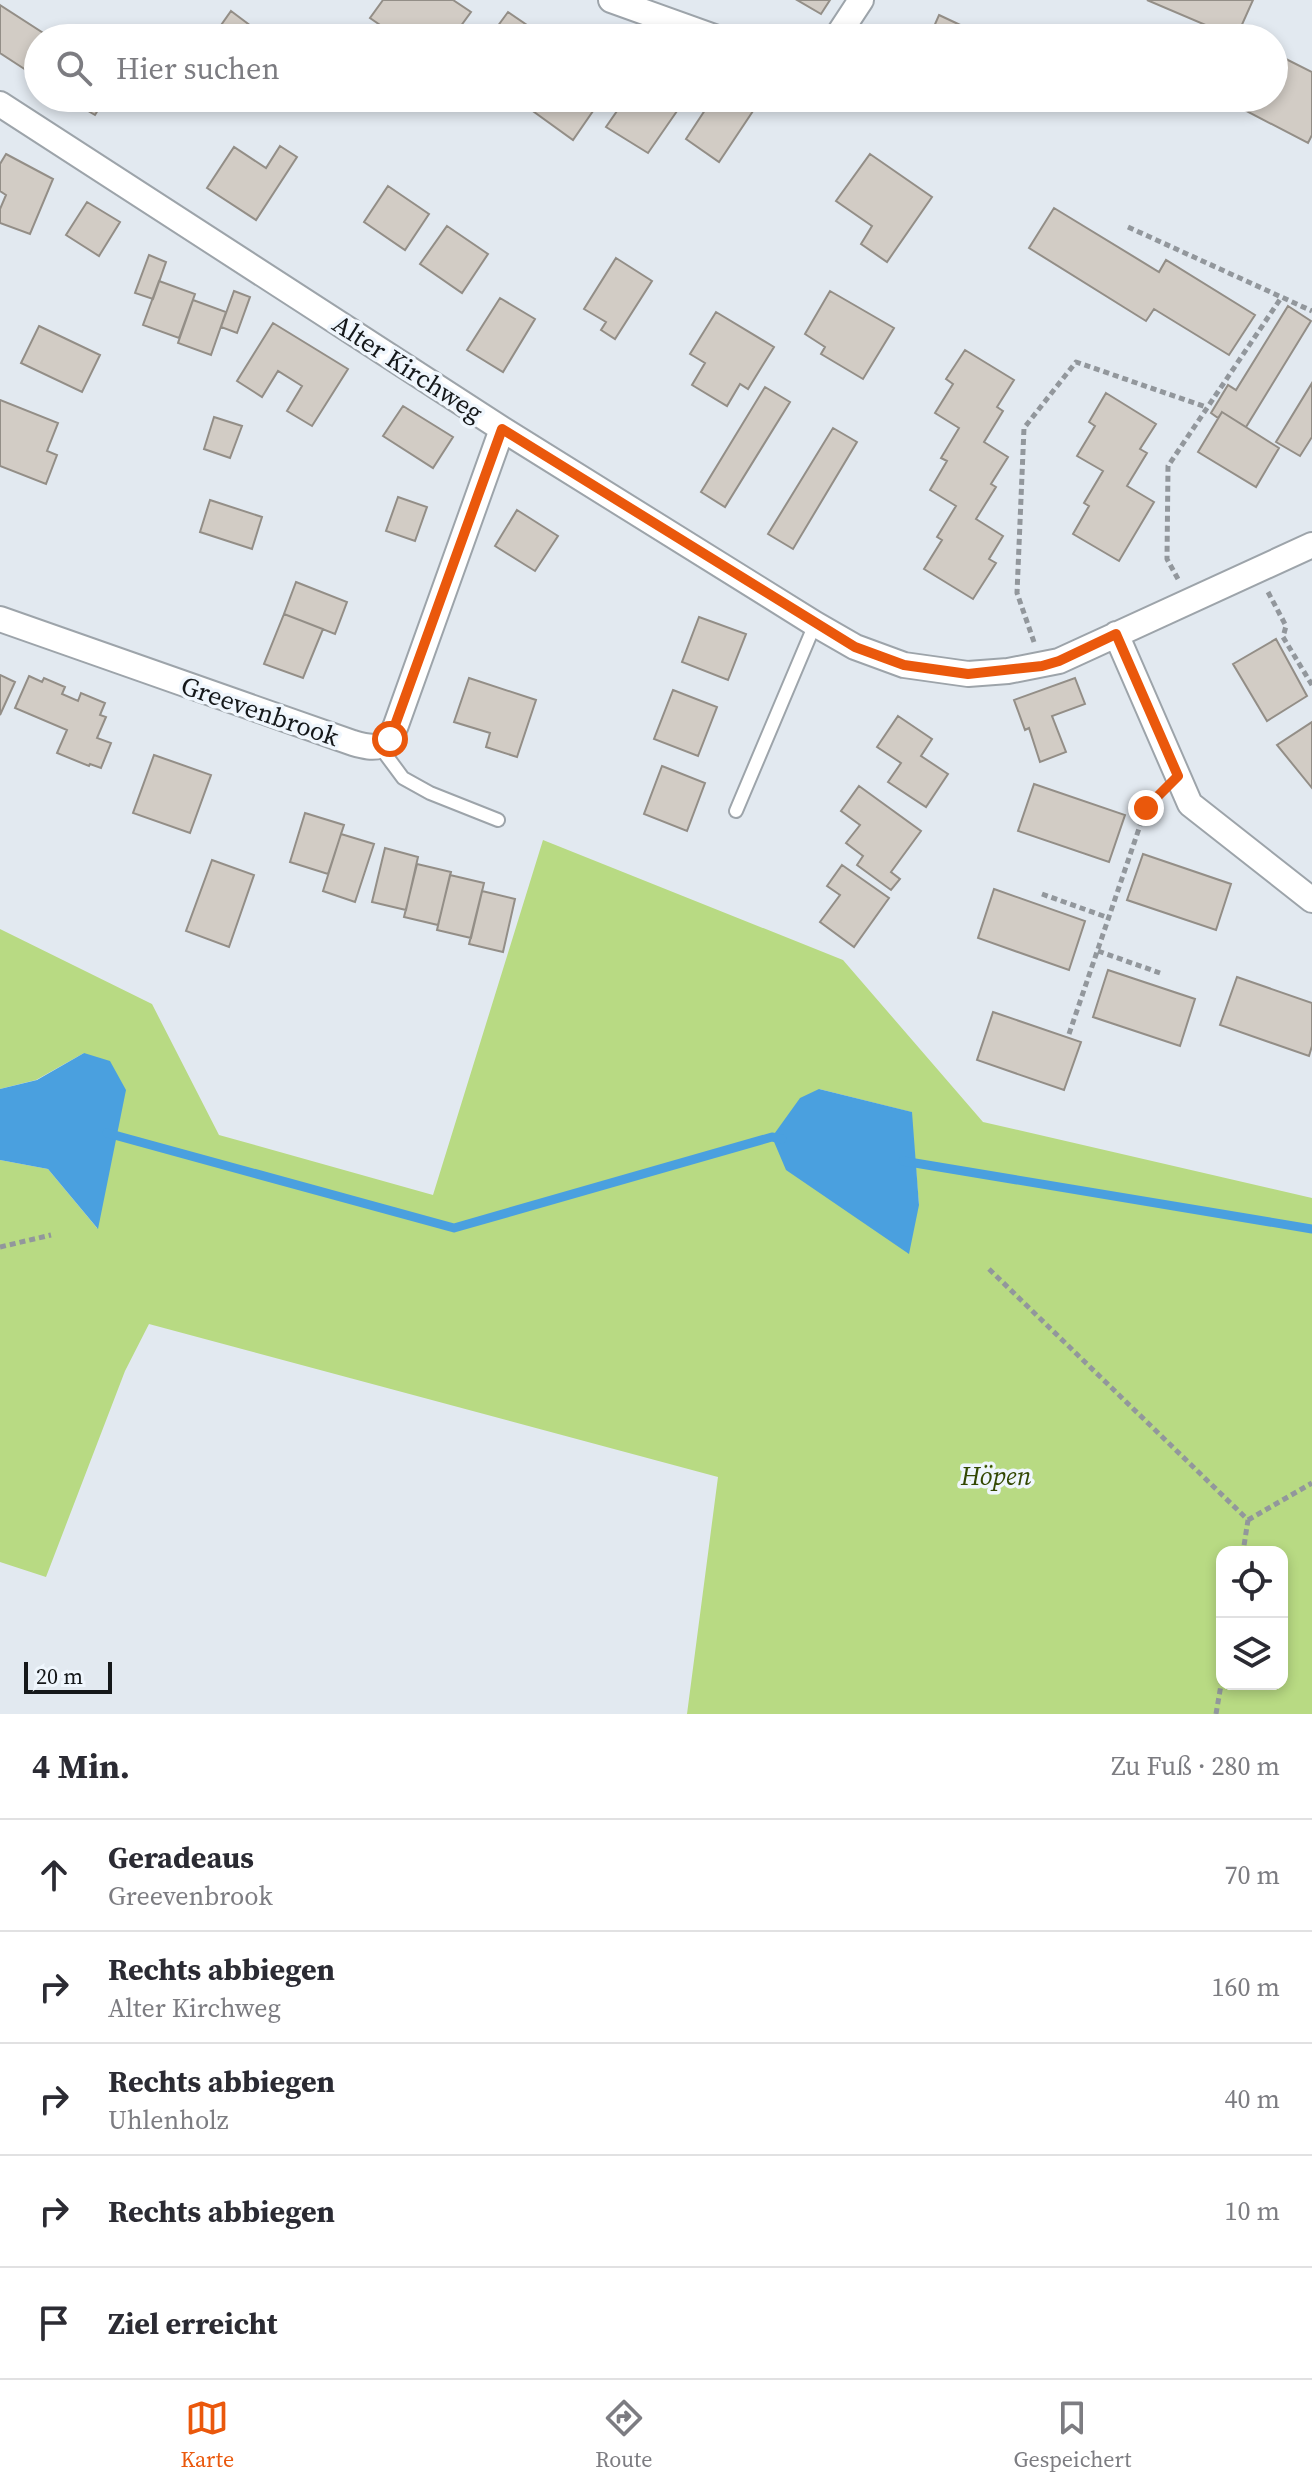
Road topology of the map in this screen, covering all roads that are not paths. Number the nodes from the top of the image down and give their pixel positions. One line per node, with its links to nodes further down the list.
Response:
1 (611, 0): 3 (street)
2 (861, 0): 4 (street)
3 (678, 24)
4 (845, 24)
5 (0, 104): 6 (street, Alter Kirchweg)
6 (502, 429): 9 (street, Alter Kirchweg); 11 (street)
7 (1312, 545): 10 (street, Alter Kirchweg)
8 (0, 619): 11 (street, Greevenbrook)
9 (815, 624): 10 (street, Alter Kirchweg); 12 (lane)
10 (1116, 634): 14 (street)
11 (380, 747): 13 (lane)
12 (736, 811)
13 (498, 820)
14 (1312, 900)

